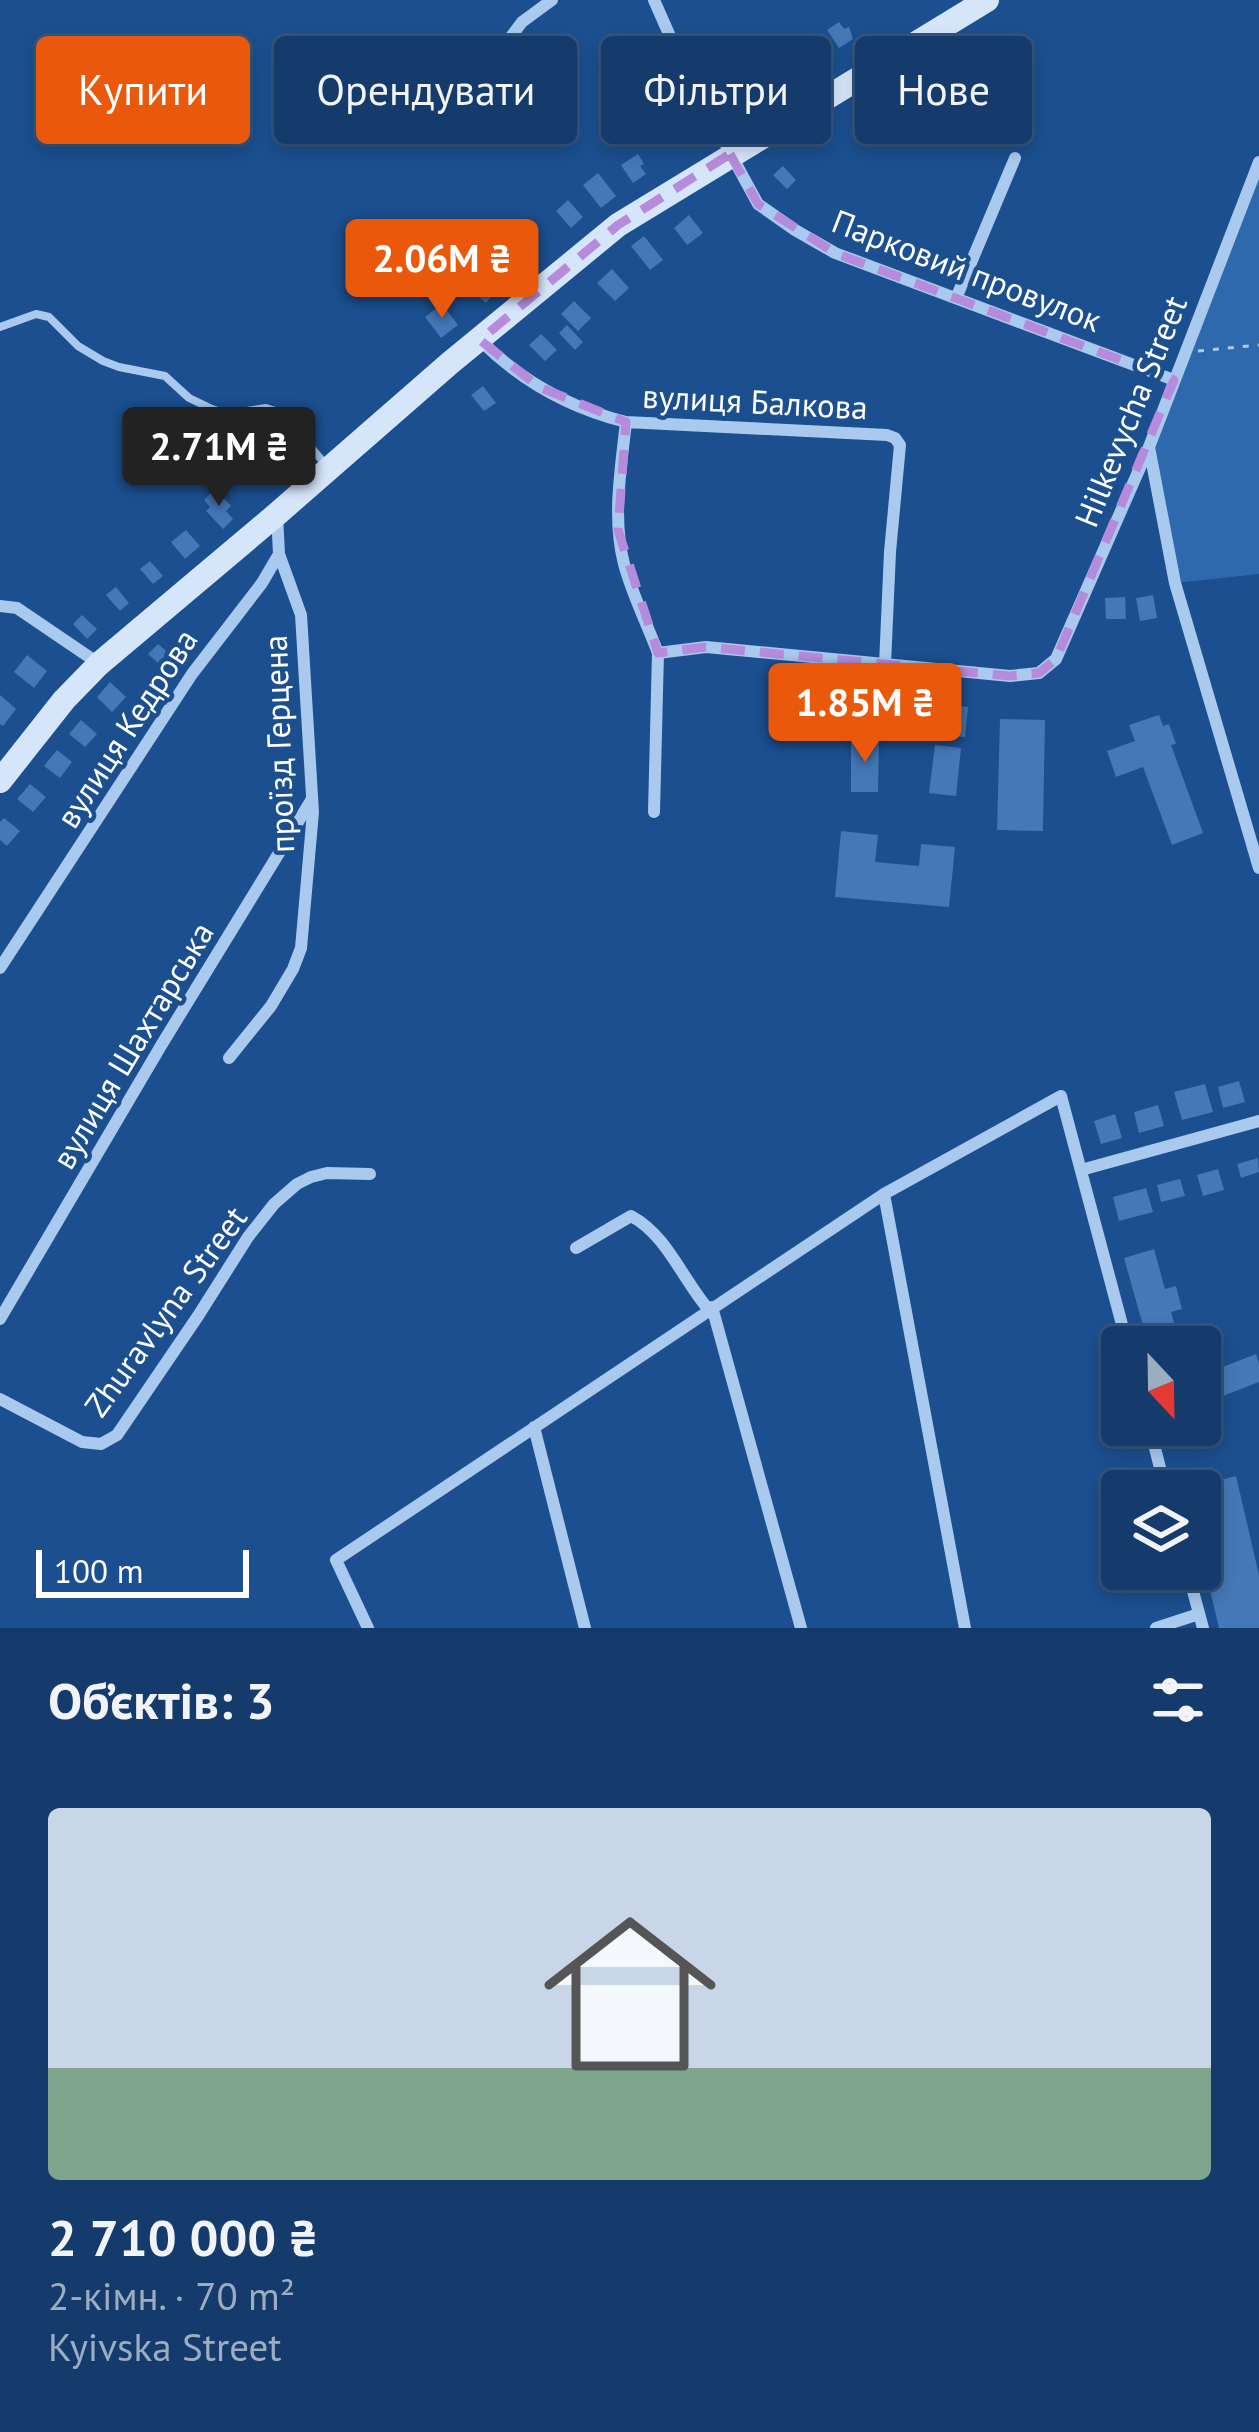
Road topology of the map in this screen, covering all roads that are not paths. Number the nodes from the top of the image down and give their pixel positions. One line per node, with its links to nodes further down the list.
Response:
1 (552, 0): 4 (street)
2 (987, 0): 5 (main road)
3 (657, 1): 5 (street, Парковий провулок)
4 (512, 36)
5 (730, 154): 8 (street, Парковий провулок); 10 (main road)
6 (1015, 158): 8 (street)
7 (1259, 162): 11 (street, Hilkevycha Street)
8 (957, 296): 11 (street, Парковий провулок)
9 (0, 326): 14 (lane)
10 (480, 340): 12 (street, вулиця Балкова); 14 (main road)
11 (1174, 380): 13 (street, Hilkevycha Street)
12 (626, 422): 18 (street); 20 (street, вулиця Балкова)
13 (1149, 447): 20 (street, Hilkevycha Street); 24 (street)
14 (328, 468): 15 (main road)
15 (277, 514): 16 (street); 19 (main road)
16 (279, 554): 22 (street, проїзд Герцена); 25 (street, вулиця Кедрова)
17 (0, 607): 19 (street)
18 (658, 653): 20 (street, Hilkevycha Street); 23 (street)
19 (100, 664): 21 (main road)
20 (885, 664)
21 (0, 781)
22 (312, 799): 26 (street, проїзд Герцена); 33 (street, вулиця Шахтарська)
23 (654, 812)
24 (1259, 868)
25 (0, 968)
26 (229, 1058)
27 (1259, 1121): 28 (street)
28 (1081, 1170): 30 (street); 34 (street)
29 (370, 1174): 35 (street, Zhuravlyna Street)
30 (884, 1194): 32 (street); 42 (street)
31 (576, 1248): 32 (street)
32 (710, 1308): 36 (street); 41 (street)
33 (0, 1319)
34 (1122, 1326)
35 (0, 1400)
36 (534, 1427): 39 (street); 40 (street)
37 (1193, 1590): 38 (street)
38 (1201, 1621): 43 (street)
39 (368, 1628)
40 (585, 1628)
41 (801, 1628)
42 (965, 1628)
43 (1156, 1628)

